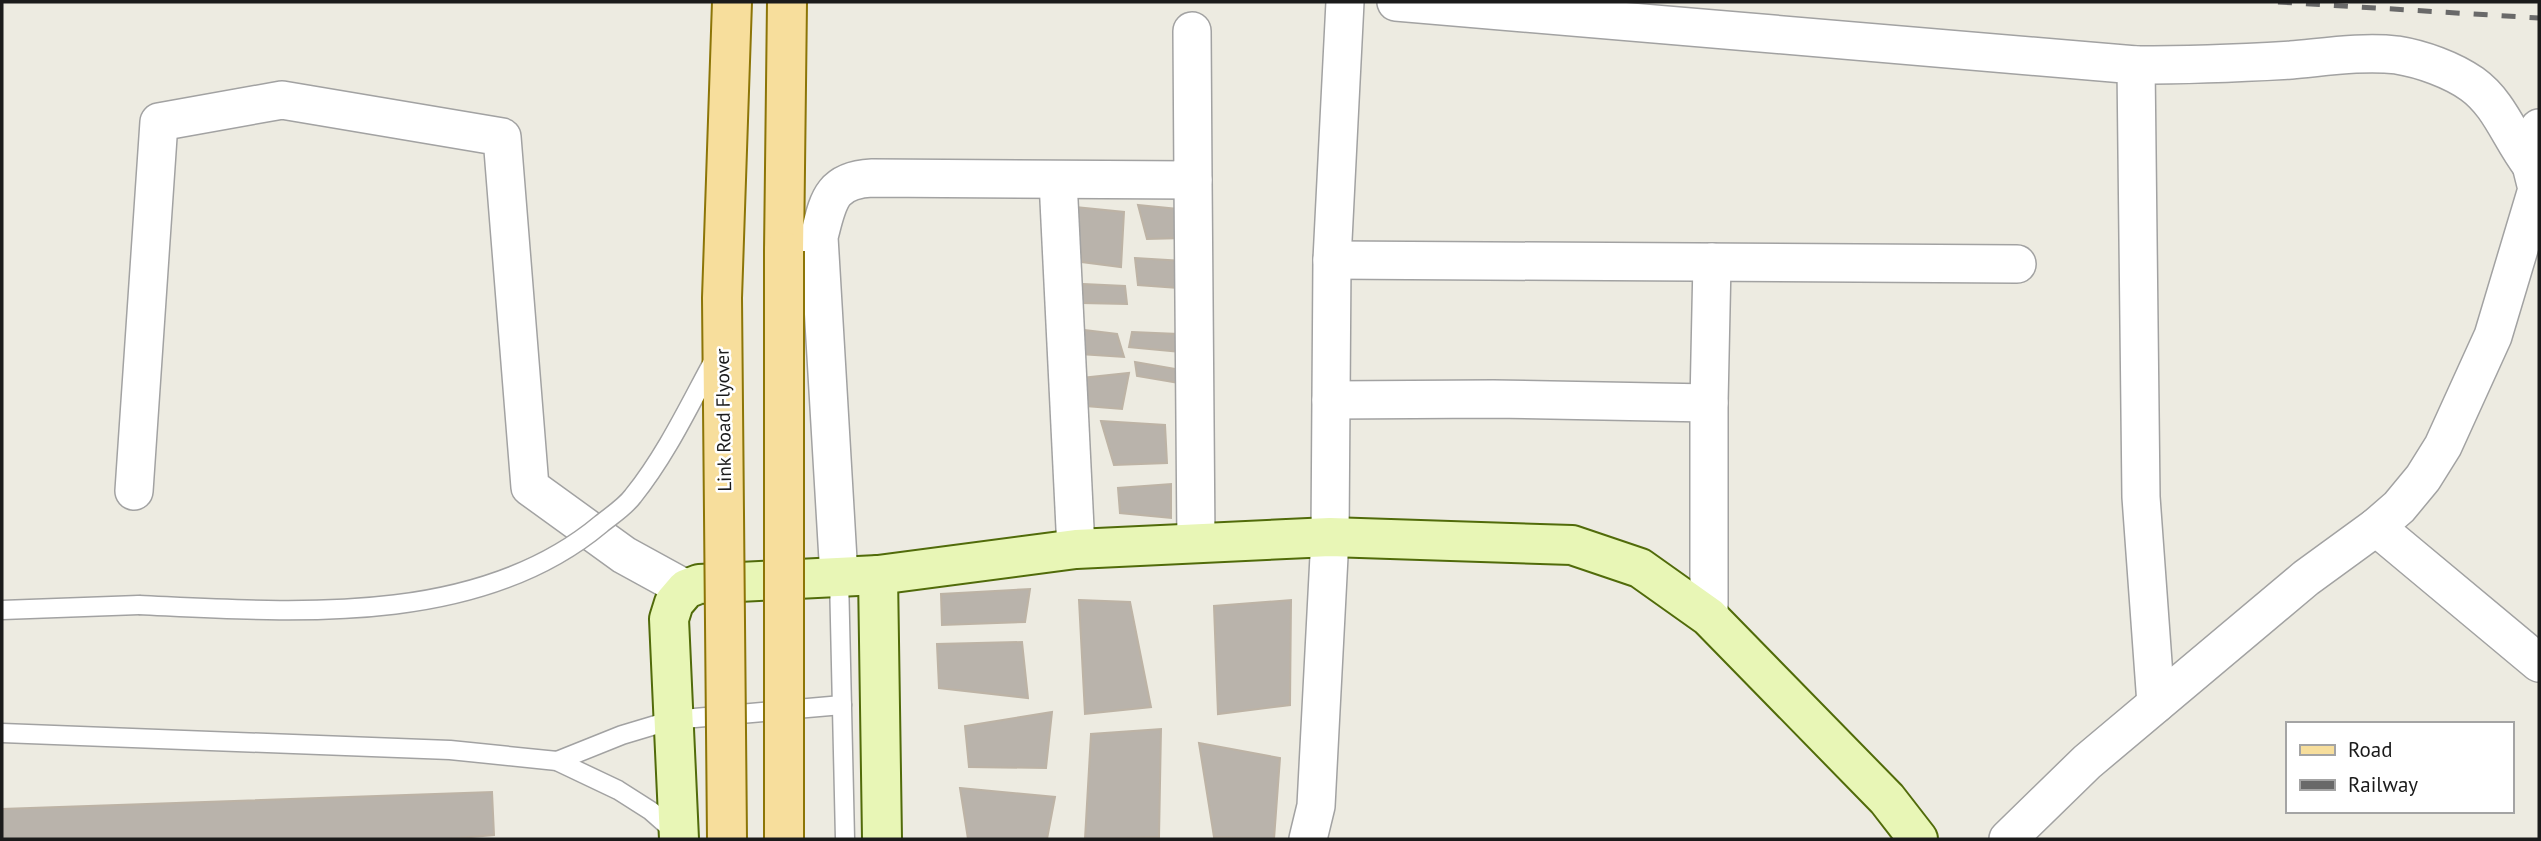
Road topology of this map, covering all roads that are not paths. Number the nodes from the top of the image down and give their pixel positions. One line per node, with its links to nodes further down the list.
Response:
1 (732, 2): 14 (main road, Link Road Flyover, bridge)
2 (787, 2): 35 (main road, bridge)
3 (1345, 2): 11 (street)
4 (1396, 2): 6 (street)
5 (1192, 30): 9 (street)
6 (2136, 65): 10 (street); 28 (street)
7 (2539, 128): 10 (street)
8 (1058, 180): 9 (street); 21 (street); 23 (street)
9 (1192, 180): 20 (street)
10 (2536, 181): 18 (street)
11 (1332, 260): 12 (street); 15 (street)
12 (1712, 262): 13 (street); 16 (street)
13 (2017, 264)
14 (723, 344): 25 (lane, bridge); 34 (main road, Link Road Flyover, bridge)
15 (1331, 400): 16 (street); 19 (street)
16 (1709, 403): 26 (street)
17 (134, 492): 24 (street)
18 (2376, 527): 27 (street); 28 (street)
19 (1331, 537): 20 (street); 26 (street); 38 (street)
20 (1196, 543): 21 (street)
21 (1076, 549): 22 (street)
22 (878, 575): 23 (street); 37 (street)
23 (839, 577): 24 (street); 29 (lane)
24 (686, 589): 30 (street)
25 (2, 610)
26 (1709, 617): 39 (street)
27 (2539, 663)
28 (2156, 704): 40 (street)
29 (842, 705): 30 (lane); 36 (lane)
30 (672, 720): 32 (lane); 33 (street)
31 (2, 733): 32 (lane)
32 (556, 761): 33 (lane)
33 (678, 837)
34 (727, 839)
35 (784, 839)
36 (845, 839)
37 (882, 839)
38 (1308, 839)
39 (1918, 839)
40 (2008, 839)

